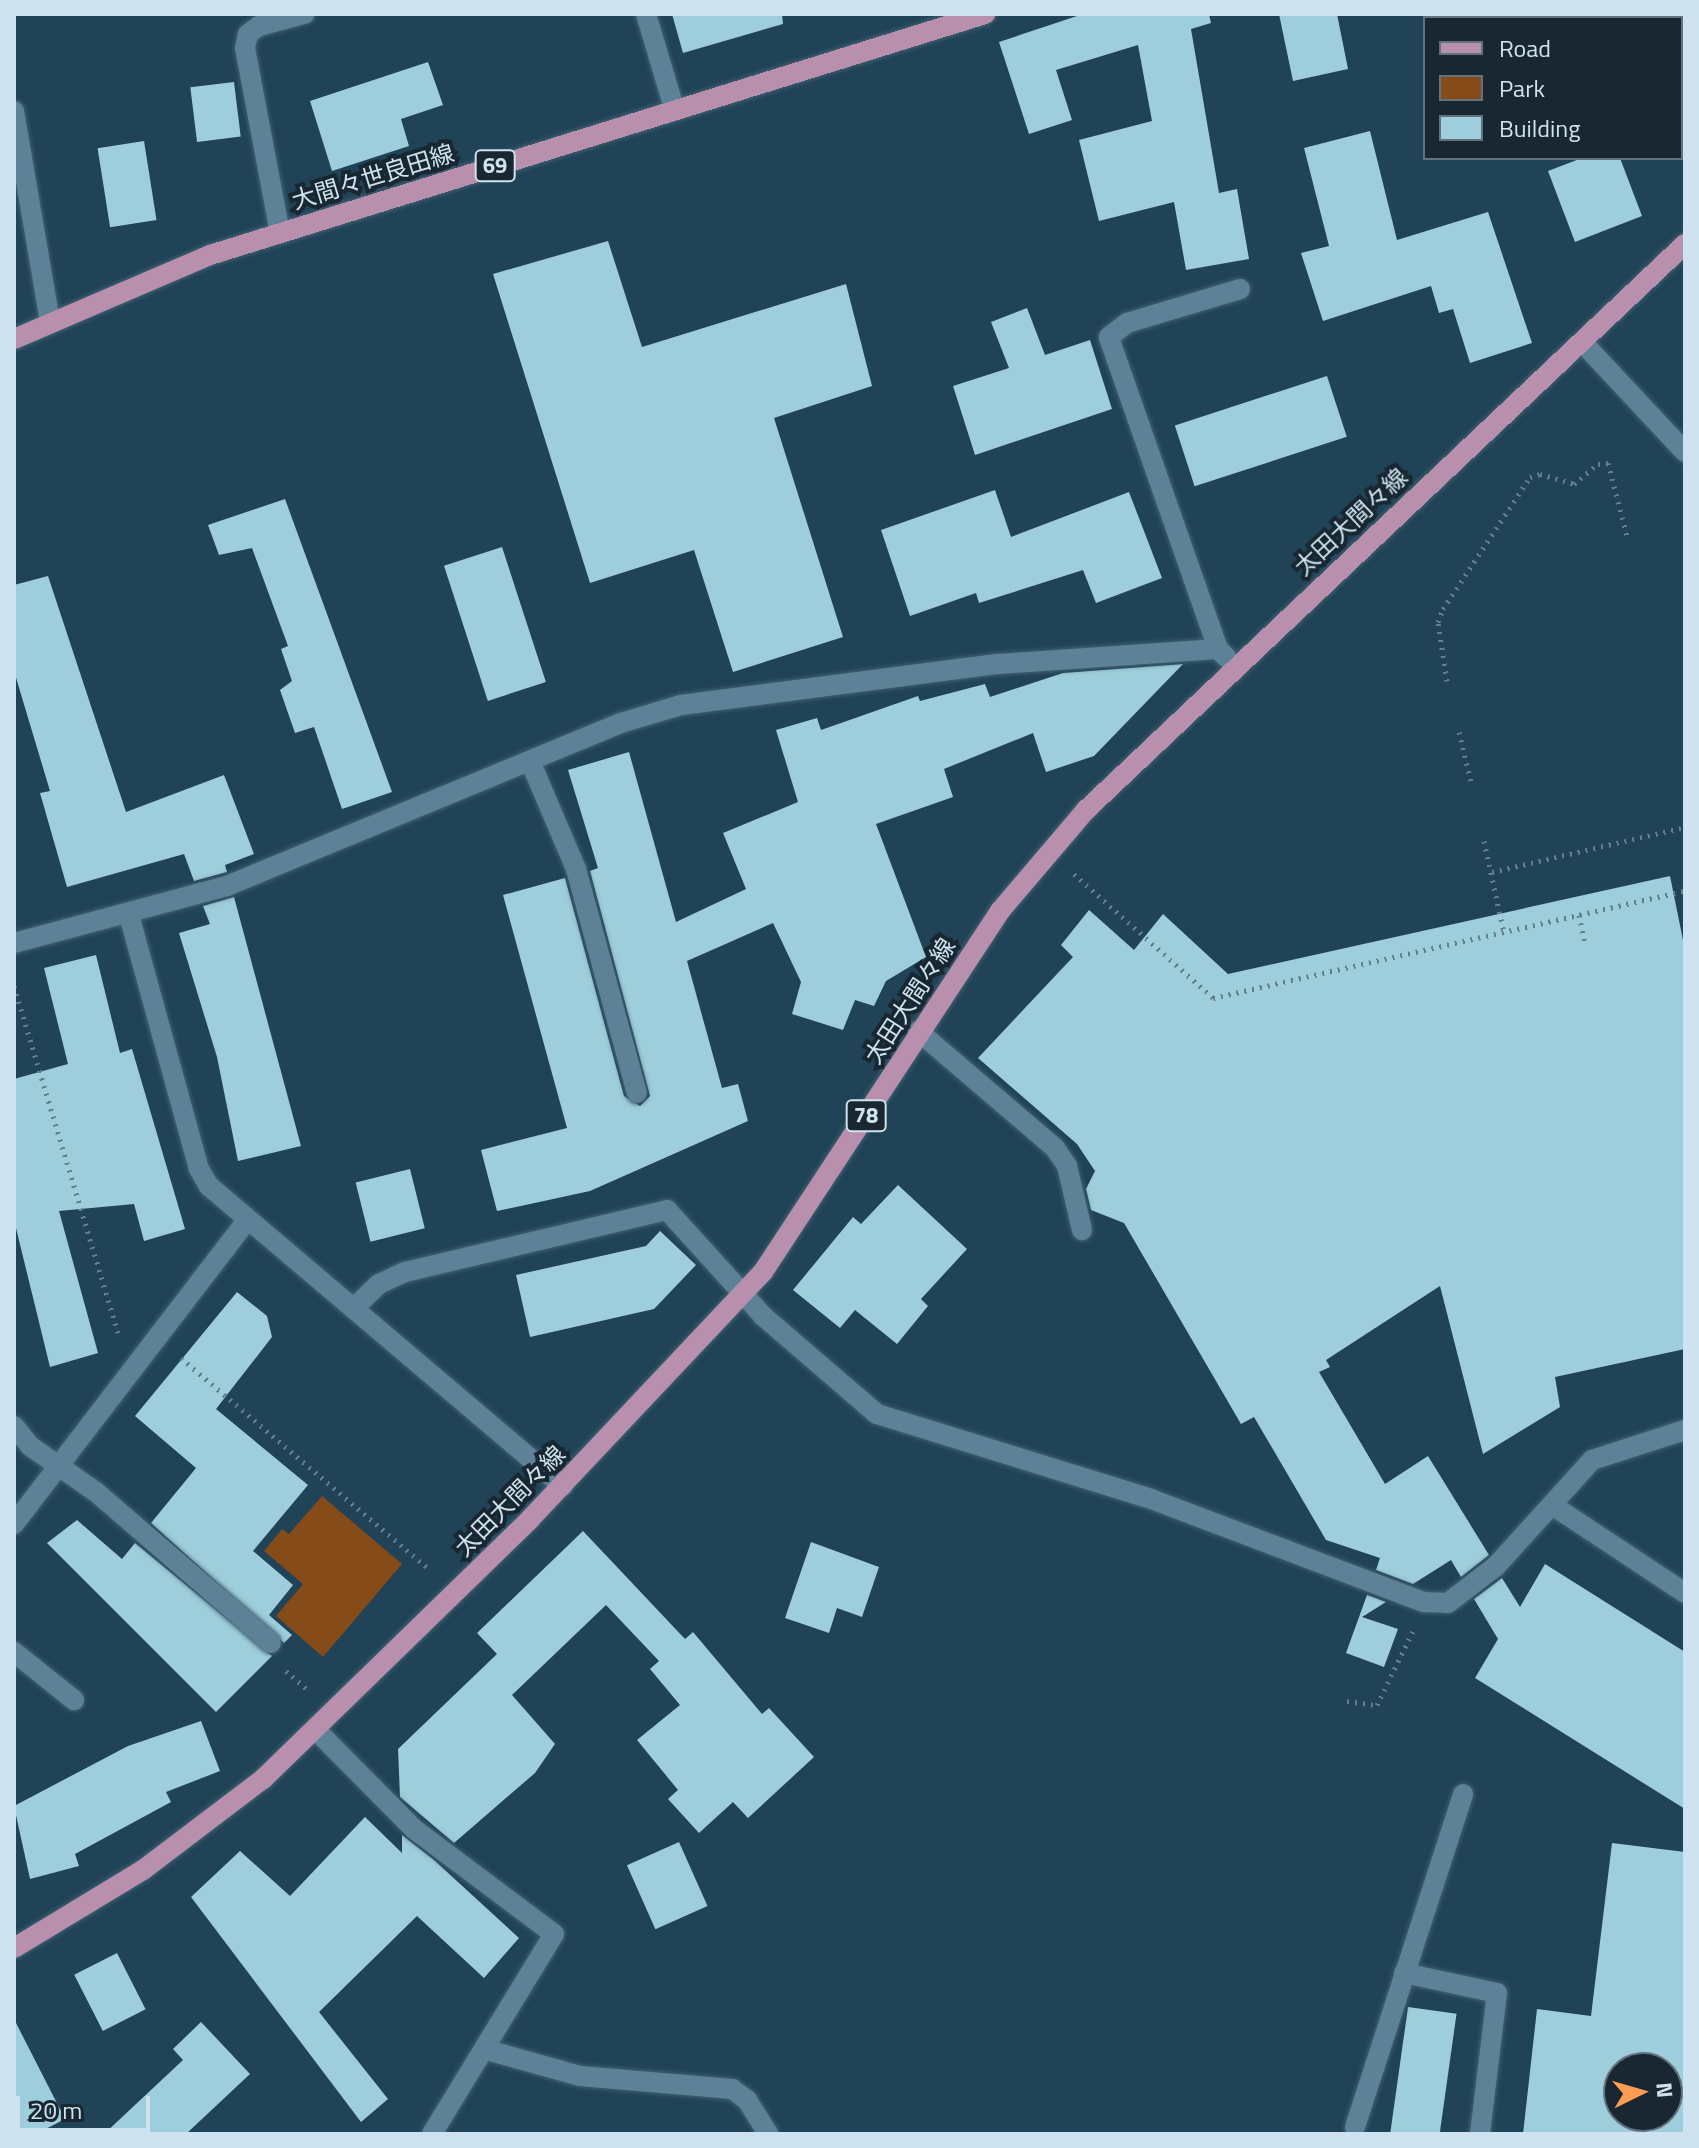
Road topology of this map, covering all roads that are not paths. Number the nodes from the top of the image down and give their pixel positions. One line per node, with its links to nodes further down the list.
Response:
1 (304, 14): 6 (street)
2 (646, 14): 5 (street)
3 (985, 14): 5 (main road, 大間々世良田線 / 69)
4 (14, 111): 9 (street)
5 (675, 111): 6 (main road, 大間々世良田線 / 69)
6 (280, 233): 9 (main road, 大間々世良田線 / 69)
7 (1683, 250): 11 (main road, 太田大間々線 / 78)
8 (1240, 289): 13 (street)
9 (50, 321): 10 (main road, 大間々世良田線 / 69)
10 (14, 339)
11 (1583, 343): 12 (street); 14 (main road, 太田大間々線 / 78)
12 (1685, 452)
13 (1218, 649): 14 (street); 15 (street)
14 (1234, 665): 18 (main road, 太田大間々線 / 78)
15 (530, 761): 16 (street); 19 (street)
16 (129, 915): 17 (street); 20 (street)
17 (14, 943)
18 (918, 1031): 21 (street); 22 (main road, 太田大間々線 / 78)
19 (637, 1093)
20 (247, 1220): 23 (street); 26 (street)
21 (1082, 1230)
22 (744, 1294): 23 (street); 27 (main road, 太田大間々線 / 78); 28 (street)
23 (356, 1306): 27 (street)
24 (14, 1426): 26 (street)
25 (1685, 1430): 28 (street)
26 (57, 1467): 29 (street); 31 (street)
27 (563, 1486): 34 (main road, 太田大間々線 / 78)
28 (1552, 1505): 30 (street)
29 (14, 1524)
30 (1685, 1593)
31 (271, 1643)
32 (14, 1652): 33 (street)
33 (74, 1700)
34 (315, 1729): 36 (main road, 太田大間々線 / 78); 38 (street)
35 (1463, 1794): 37 (street)
36 (14, 1948)
37 (1404, 1973): 39 (street); 42 (street)
38 (487, 2050): 40 (street); 41 (street)
39 (1355, 2127)
40 (432, 2134)
41 (768, 2134)
42 (1480, 2134)

